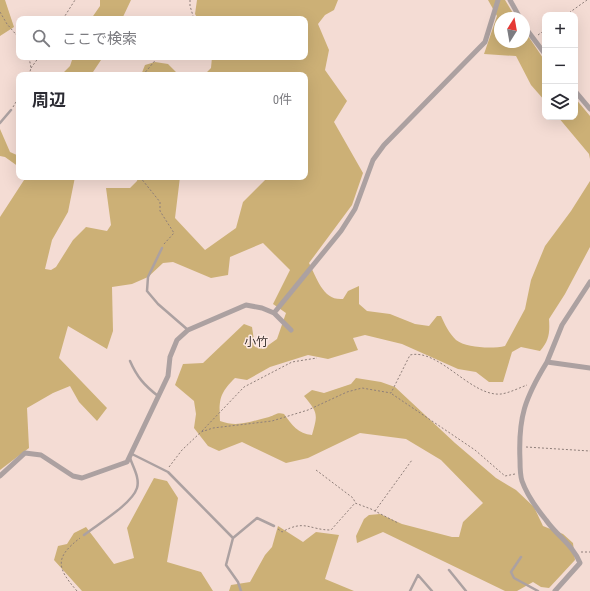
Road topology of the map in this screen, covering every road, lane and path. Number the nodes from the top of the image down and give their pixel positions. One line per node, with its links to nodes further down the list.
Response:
1 (75, 0): 9 (path)
2 (190, 0): 10 (path)
3 (498, 0): 30 (street)
4 (510, 0): 7 (street)
5 (587, 0): 8 (path)
6 (0, 12): 12 (path)
7 (517, 12)
8 (570, 12)
9 (65, 16)
10 (193, 16)
11 (542, 32): 14 (path)
12 (16, 34)
13 (530, 35): 14 (street)
14 (533, 39): 15 (street)
15 (542, 50)
16 (30, 60): 19 (path)
17 (37, 60): 19 (path)
18 (156, 60): 21 (path)
19 (31, 68): 20 (path)
20 (30, 72)
21 (146, 72)
22 (578, 95): 24 (street)
23 (16, 102): 25 (path)
24 (590, 109)
25 (11, 110): 26 (lane)
26 (0, 123)
27 (142, 180): 28 (path)
28 (162, 248): 31 (lane)
29 (590, 282): 35 (street)
30 (274, 313): 31 (street); 32 (street)
31 (188, 330): 39 (street)
32 (291, 330)
33 (317, 358): 40 (path)
34 (130, 361): 39 (lane)
35 (547, 362): 36 (street); 37 (street)
36 (590, 368)
37 (535, 382): 38 (path); 41 (street)
38 (391, 393): 40 (path); 47 (path)
39 (159, 397): 43 (street)
40 (201, 432): 46 (path)
41 (519, 447): 42 (path); 47 (street)
42 (590, 451)
43 (131, 456): 46 (lane); 48 (street); 53 (lane)
44 (412, 460): 50 (path)
45 (316, 470): 49 (path)
46 (166, 471): 54 (lane)
47 (521, 472): 55 (street)
48 (0, 476)
49 (355, 503): 50 (path); 52 (path)
50 (375, 511): 51 (path)
51 (398, 523)
52 (274, 526): 54 (lane)
53 (84, 535): 59 (path)
54 (233, 538): 60 (lane)
55 (576, 552): 56 (path); 65 (street)
56 (590, 552)
57 (521, 557): 64 (lane)
58 (449, 570): 63 (lane)
59 (77, 591)
60 (241, 591)
61 (410, 591): 62 (lane)
62 (432, 591)
63 (466, 591)
64 (538, 591)
65 (555, 591)

